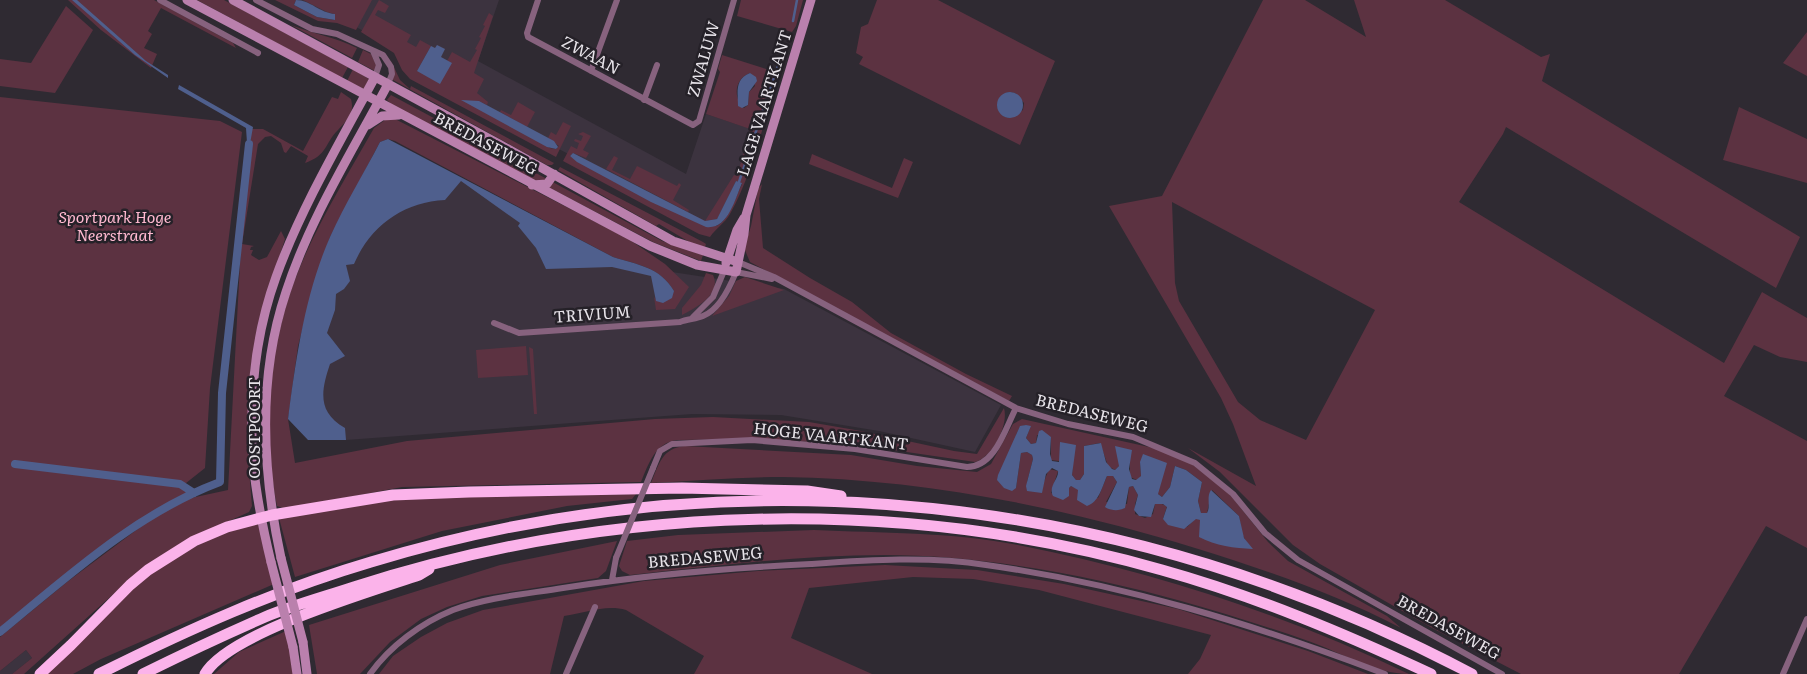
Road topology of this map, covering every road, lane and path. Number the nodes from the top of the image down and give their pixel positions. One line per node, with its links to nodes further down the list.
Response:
1 (160, 0): 10 (street)
2 (187, 0): 15 (main road, BREDASEWEG)
3 (233, 0): 13 (main road, BREDASEWEG)
4 (256, 0): 9 (street)
5 (538, 0): 12 (street, ZWAAN)
6 (617, 0): 12 (street)
7 (734, 0): 19 (street, ZWALUW)
8 (811, 0): 23 (main road, LAGE VAARTKANT)
9 (374, 51): 13 (street); 14 (street)
10 (258, 53)
11 (657, 64): 16 (street)
12 (591, 71): 16 (street, ZWAAN)
13 (375, 77): 14 (main road, BREDASEWEG); 15 (main road, OOSTPOORT)
14 (388, 84): 17 (main road, OOSTPOORT); 21 (main road, BREDASEWEG)
15 (365, 95): 17 (main road, BREDASEWEG); 33 (main road, OOSTPOORT)
16 (644, 100): 19 (street, ZWAAN)
17 (378, 102): 18 (main road, BREDASEWEG); 20 (main road, OOSTPOORT)
18 (402, 115): 20 (main road); 22 (main road, BREDASEWEG)
19 (696, 124)
20 (365, 126): 33 (main road, OOSTPOORT)
21 (554, 174): 22 (main road); 24 (main road, BREDASEWEG)
22 (532, 185): 26 (main road, BREDASEWEG)
23 (746, 215): 24 (main road, LAGE VAARTKANT); 25 (main road, LAGE VAARTKANT)
24 (728, 260): 25 (main road, BREDASEWEG); 26 (main road, LAGE VAARTKANT)
25 (738, 262): 27 (main road, LAGE VAARTKANT); 28 (street, BREDASEWEG)
26 (724, 271): 27 (main road, BREDASEWEG); 29 (street)
27 (736, 272): 28 (street, BREDASEWEG); 29 (street, TRIVIUM)
28 (783, 282): 31 (street, BREDASEWEG)
29 (693, 317): 30 (street, TRIVIUM)
30 (494, 322)
31 (1016, 408): 35 (street, HOGE VAARTKANT, bridge); 49 (street, BREDASEWEG)
32 (892, 504): 33 (highway); 39 (highway); 48 (highway)
33 (266, 516): 38 (highway); 42 (main road, OOSTPOORT, bridge); 43 (main road, OOSTPOORT, bridge)
34 (442, 562): 40 (highway); 41 (highway); 47 (highway)
35 (612, 580): 44 (street, BREDASEWEG); 46 (street, BREDASEWEG)
36 (595, 607): 45 (street)
37 (1807, 619): 50 (street)
38 (40, 674)
39 (99, 674)
40 (143, 674)
41 (205, 674)
42 (297, 674)
43 (307, 674)
44 (370, 674)
45 (566, 674)
46 (1386, 674)
47 (1430, 674)
48 (1472, 674)
49 (1502, 674)
50 (1784, 674)

